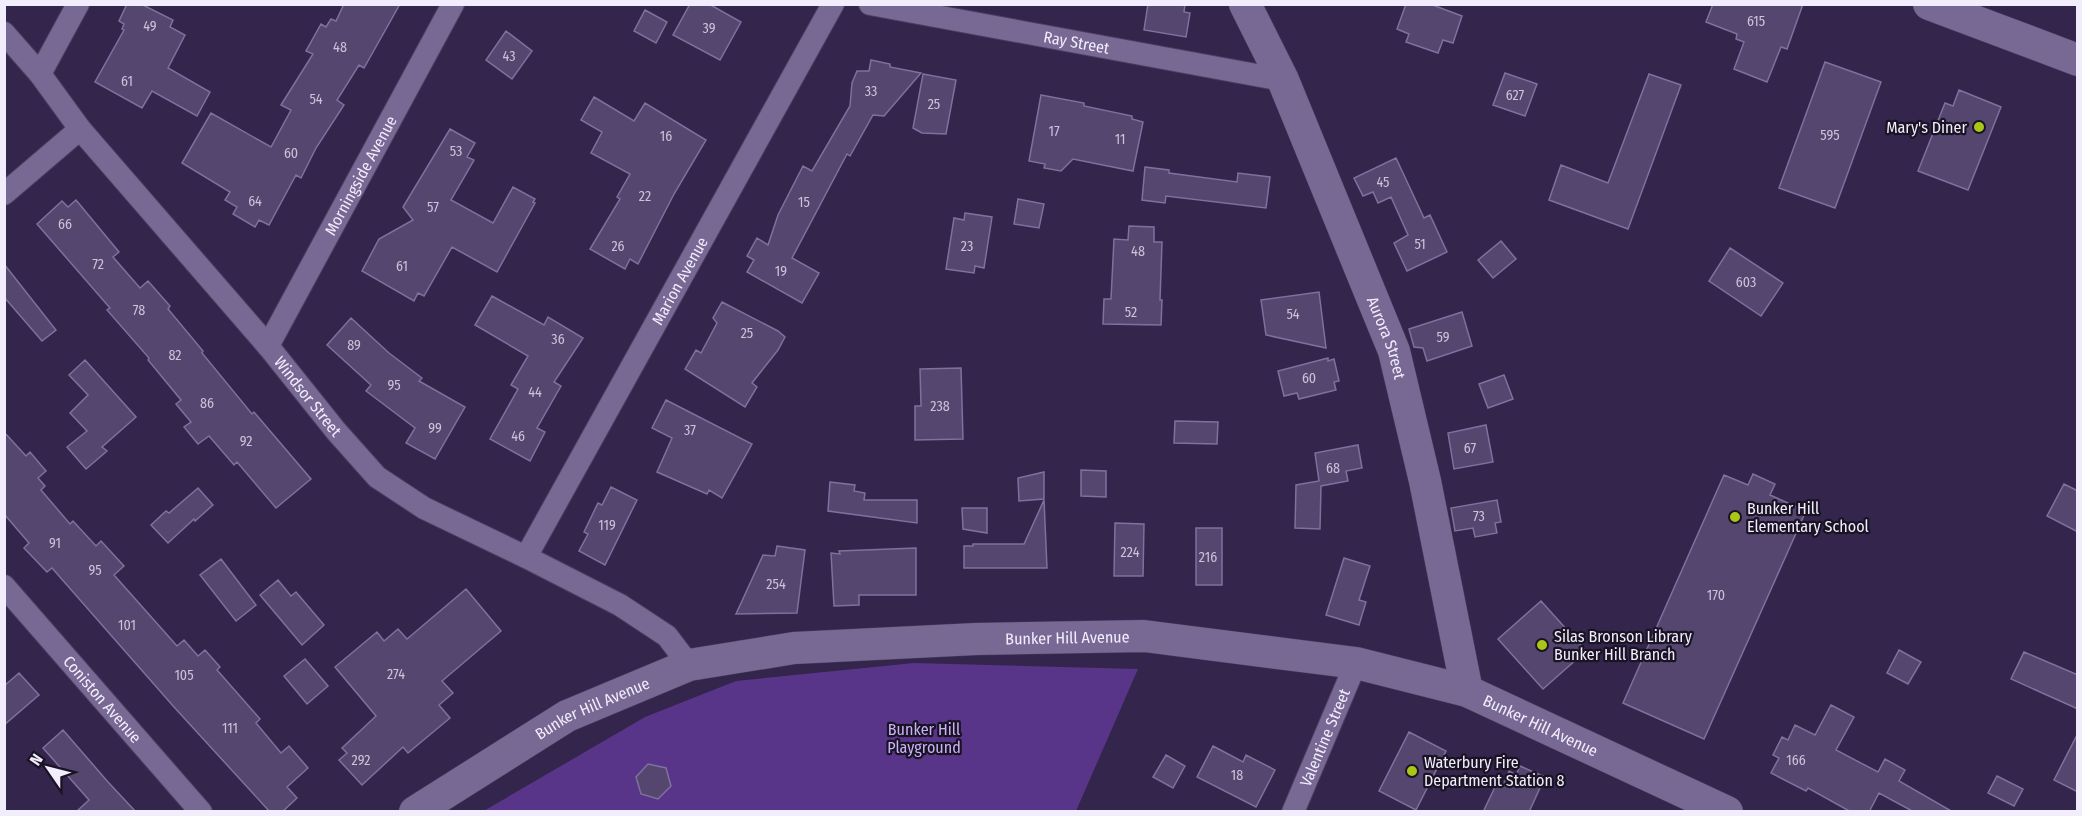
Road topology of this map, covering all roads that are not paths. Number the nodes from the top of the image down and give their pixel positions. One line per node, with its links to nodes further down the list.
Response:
1 (78, 4): 9 (street)
2 (453, 4): 13 (street, Morningside Avenue)
3 (833, 4): 14 (street, Marion Avenue)
4 (870, 4): 10 (street, Ray Street)
5 (1245, 4): 10 (main road, Aurora Street)
6 (1929, 4): 8 (main road)
7 (4, 33): 9 (street, Windsor Street)
8 (2078, 60)
9 (40, 74): 11 (street, Windsor Street)
10 (1283, 80): 18 (main road, Aurora Street)
11 (80, 129): 12 (street); 13 (street, Windsor Street)
12 (4, 194)
13 (268, 346): 14 (street, Windsor Street)
14 (526, 557): 17 (street, Windsor Street)
15 (4, 586): 19 (street, Coniston Avenue)
16 (1356, 663): 17 (main road, Bunker Hill Avenue); 18 (main road, Bunker Hill Avenue); 21 (street, Valentine Street)
17 (689, 665): 20 (main road, Bunker Hill Avenue)
18 (1467, 691): 22 (main road, Bunker Hill Avenue)
19 (201, 812)
20 (415, 812)
21 (1293, 812)
22 (1727, 812)

